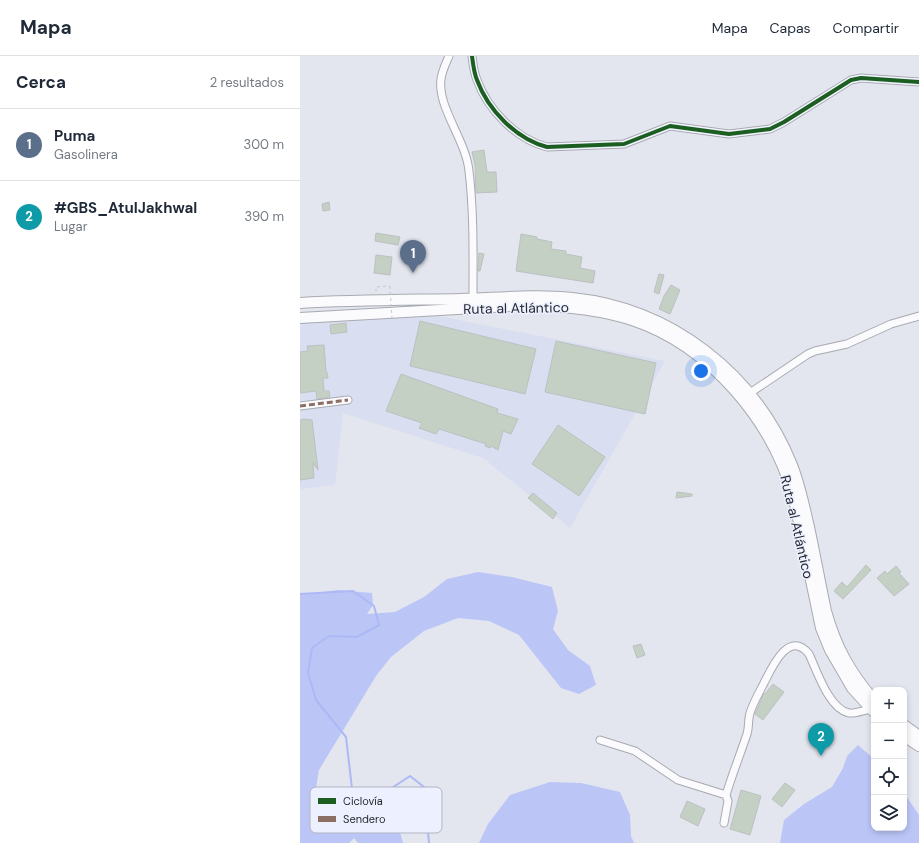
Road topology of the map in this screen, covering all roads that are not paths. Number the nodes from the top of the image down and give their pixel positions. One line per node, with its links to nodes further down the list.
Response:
1 (449, 56): 4 (street)
2 (472, 56): 3 (street)
3 (919, 82)
4 (473, 299): 5 (highway, Ruta al Atlántico); 10 (highway, Ruta al Atlántico)
5 (376, 301): 6 (highway, Ruta al Atlántico); 8 (highway)
6 (300, 303)
7 (919, 316): 10 (street)
8 (314, 317): 9 (highway, Ruta al Atlántico); 14 (highway, Ruta al Atlántico)
9 (300, 318)
10 (750, 393): 13 (highway, Ruta al Atlántico)
11 (348, 400): 12 (street)
12 (300, 406)
13 (871, 704)
14 (871, 705)
15 (871, 708): 21 (street)
16 (907, 727): 17 (highway)
17 (919, 736)
18 (907, 738): 20 (highway)
19 (600, 740): 21 (street)
20 (919, 746)
21 (726, 795): 22 (street)
22 (724, 823)

